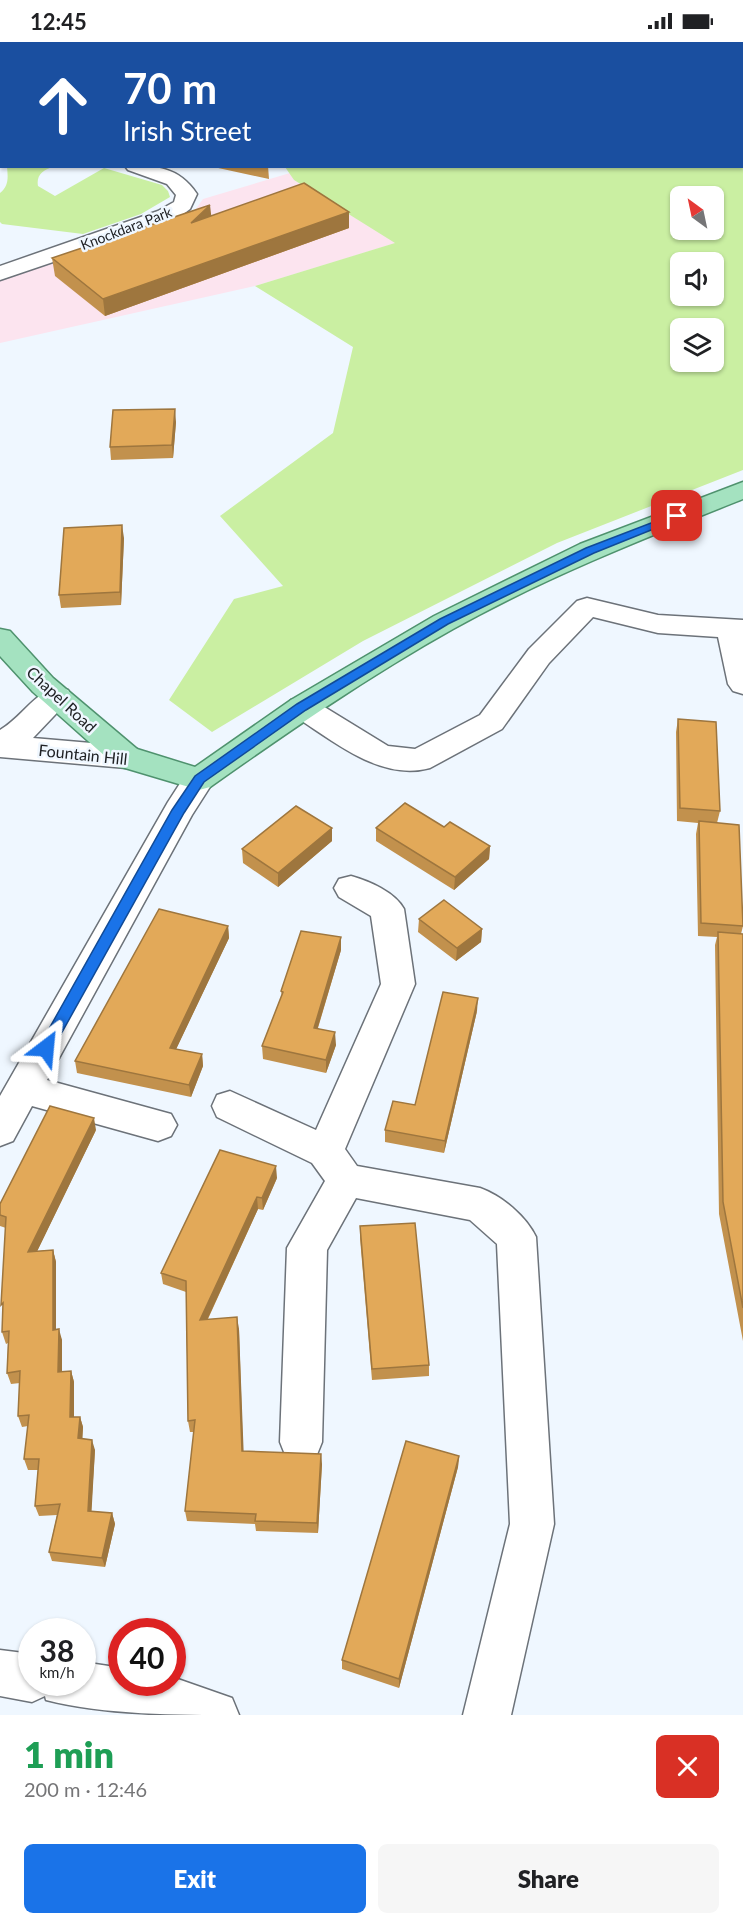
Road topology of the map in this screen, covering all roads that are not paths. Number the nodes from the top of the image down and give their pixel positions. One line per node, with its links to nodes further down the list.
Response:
1 (141, 168): 2 (street, Knockdara Park)
2 (0, 273)
3 (743, 490): 8 (main road)
4 (737, 629): 6 (street); 8 (street)
5 (0, 638): 7 (main road, Chapel Road)
6 (743, 684)
7 (57, 697): 9 (street); 10 (main road, Chapel Road)
8 (302, 707): 11 (main road)
9 (0, 744): 10 (street, Fountain Hill)
10 (126, 757): 11 (main road, Fountain Hill)
11 (200, 779): 13 (street)
12 (351, 888): 17 (street)
13 (24, 1089): 15 (street); 16 (street)
14 (230, 1106): 17 (street)
15 (158, 1125)
16 (0, 1130)
17 (336, 1166): 18 (street); 23 (street)
18 (301, 1442)
19 (0, 1672): 20 (street)
20 (18, 1675)
21 (96, 1688): 22 (street)
22 (215, 1715)
23 (487, 1715)

